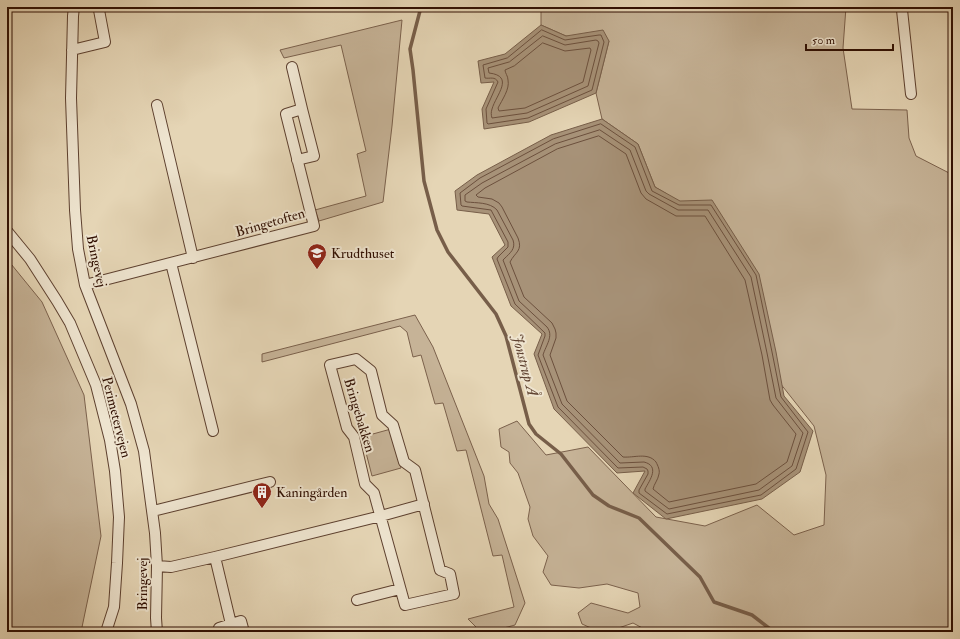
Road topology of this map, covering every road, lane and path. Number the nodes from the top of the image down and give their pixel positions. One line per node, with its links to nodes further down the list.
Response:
1 (74, 7): 4 (street, Bringevej)
2 (101, 7): 4 (street)
3 (903, 7): 6 (street)
4 (72, 50): 13 (street, Bringevej)
5 (292, 67): 8 (street)
6 (911, 94)
7 (157, 105): 11 (street)
8 (302, 109): 9 (street, Bringetoften); 9 (street)
9 (297, 160): 11 (street, Bringetoften)
10 (7, 231): 24 (street, Perimetervejen)
11 (193, 258): 12 (street, Bringetoften)
12 (171, 263): 13 (street, Bringetoften); 14 (street)
13 (86, 285): 17 (street, Bringevej)
14 (213, 431)
15 (270, 482): 17 (street)
16 (424, 504): 18 (street); 18 (street, Bringebakken); 21 (street, Bringebakken)
17 (152, 511): 20 (street, Bringevej)
18 (381, 516): 19 (street); 21 (street, Bringebakken)
19 (215, 557): 20 (street); 23 (street)
20 (157, 566): 25 (street, Bringevej)
21 (400, 589): 22 (street)
22 (357, 600)
23 (231, 624): 26 (street); 27 (street)
24 (106, 632)
25 (157, 632)
26 (220, 632)
27 (244, 632)

